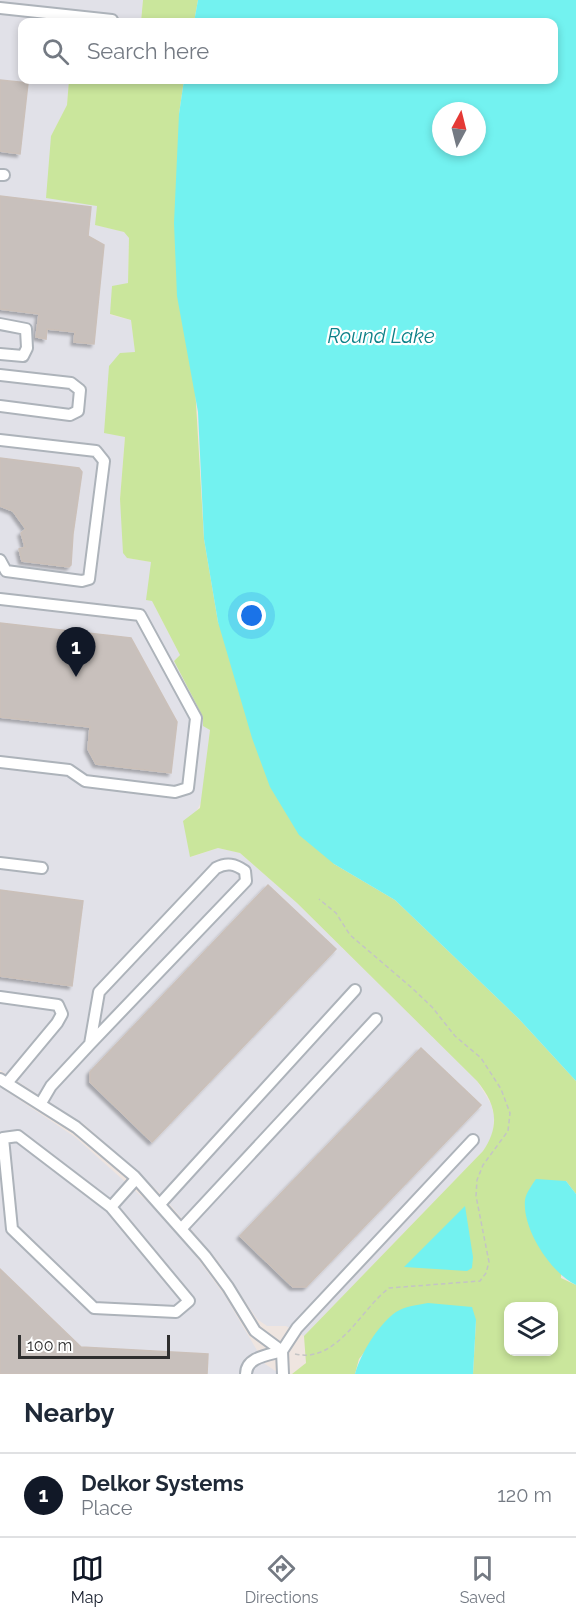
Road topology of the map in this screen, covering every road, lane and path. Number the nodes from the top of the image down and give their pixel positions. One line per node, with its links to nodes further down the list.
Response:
1 (0, 8): 2 (street)
2 (93, 18)
3 (0, 324): 4 (street)
4 (0, 354)
5 (0, 375): 6 (street)
6 (0, 406)
7 (0, 440): 8 (street)
8 (0, 560)
9 (0, 599): 10 (street)
10 (0, 762)
11 (0, 863): 12 (street)
12 (42, 868)
13 (319, 899): 25 (path)
14 (355, 990): 22 (street)
15 (0, 997): 18 (street)
16 (376, 1019): 24 (street)
17 (90, 1044): 17 (street); 19 (street)
18 (4, 1081): 19 (street)
19 (41, 1103): 21 (street)
20 (472, 1140): 25 (street)
21 (136, 1179): 22 (street); 23 (street)
22 (161, 1203): 24 (street)
23 (111, 1207): 23 (street)
24 (183, 1228): 25 (street)
25 (282, 1351): 26 (street); 27 (street)
26 (246, 1374)
27 (283, 1374)

